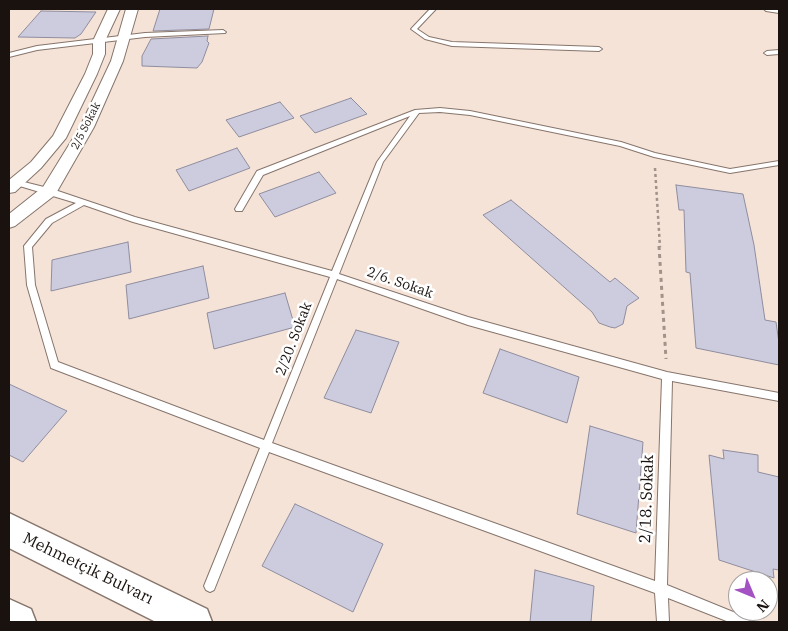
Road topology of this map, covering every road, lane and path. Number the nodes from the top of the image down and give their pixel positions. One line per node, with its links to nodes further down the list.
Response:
1 (114, 9): 8 (street, 2/5 Sokak)
2 (132, 9): 7 (street, 2/5 Sokak)
3 (433, 9): 9 (lane)
4 (770, 9): 5 (street)
5 (779, 10)
6 (223, 32): 7 (lane)
7 (125, 37): 8 (lane); 17 (street, 2/5 Sokak)
8 (99, 41): 12 (lane); 16 (street, 2/5 Sokak)
9 (600, 49)
10 (779, 52): 11 (lane)
11 (767, 53)
12 (9, 55)
13 (417, 111): 14 (lane); 19 (lane); 21 (lane, 2/20. Sokak)
14 (654, 155): 15 (lane); 22 (path)
15 (779, 163)
16 (12, 185): 17 (lane, 2/6. Sokak)
17 (49, 191): 18 (lane, 2/6. Sokak); 20 (street, 2/5 Sokak)
18 (82, 203): 21 (lane, 2/6. Sokak); 24 (lane)
19 (239, 209)
20 (9, 222)
21 (334, 275): 22 (lane, 2/6. Sokak); 24 (lane, 2/20. Sokak)
22 (667, 376): 23 (lane, 2/6. Sokak); 27 (lane, 2/18. Sokak)
23 (779, 398)
24 (267, 446): 26 (lane, 2/20. Sokak); 27 (lane)
25 (9, 530): 30 (main road, Mehmetçik Bulvarı)
26 (210, 586)
27 (661, 589): 31 (lane, 2/18. Sokak); 32 (lane)
28 (9, 617): 29 (main road)
29 (18, 622)
30 (194, 622)
31 (664, 622)
32 (744, 622)

